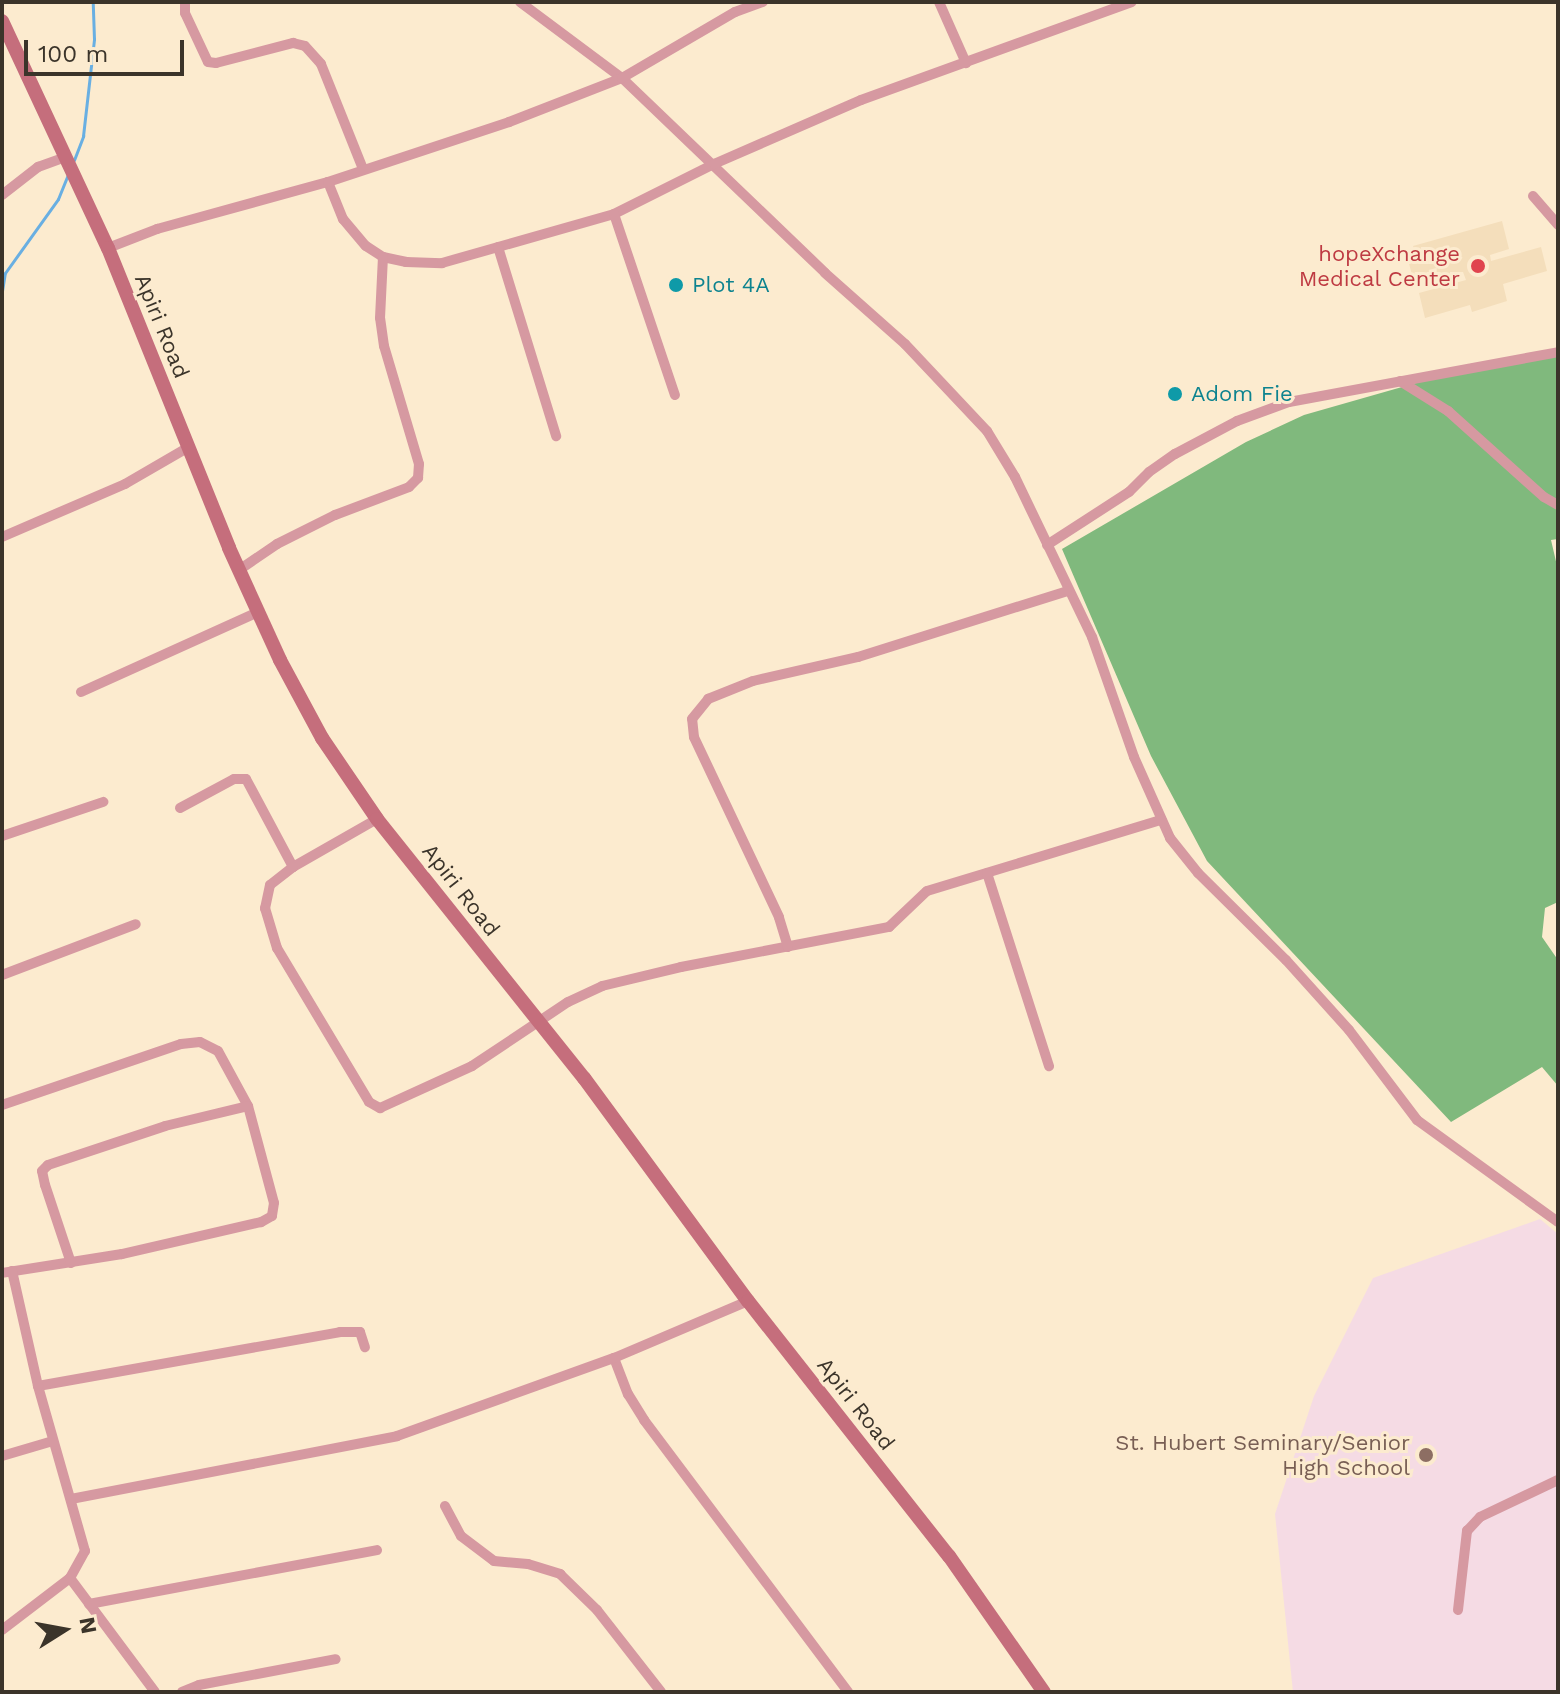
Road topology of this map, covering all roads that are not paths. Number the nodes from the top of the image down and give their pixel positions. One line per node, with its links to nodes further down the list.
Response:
1 (185, 2): 12 (street)
2 (520, 2): 9 (street)
3 (763, 2): 6 (street)
4 (939, 2): 8 (street)
5 (1132, 2): 8 (street)
6 (732, 7): 9 (street)
7 (2, 21): 10 (street, Apiri Road)
8 (966, 63): 11 (street)
9 (622, 78): 11 (street); 12 (street)
10 (65, 157): 14 (street); 19 (street, Apiri Road)
11 (714, 164): 16 (street); 28 (street)
12 (363, 169): 13 (street)
13 (328, 182): 19 (street); 20 (street)
14 (2, 195)
15 (1533, 196): 17 (street)
16 (614, 214): 18 (street); 23 (street)
17 (1558, 225)
18 (498, 247): 20 (street); 24 (street)
19 (108, 248): 25 (street, Apiri Road)
20 (383, 257): 29 (street)
21 (1558, 352): 22 (street)
22 (1400, 381): 26 (street); 28 (street)
23 (675, 395)
24 (556, 436)
25 (187, 448): 27 (street); 29 (street, Apiri Road)
26 (1558, 505)
27 (2, 537)
28 (1047, 545): 30 (street)
29 (239, 570): 31 (street, Apiri Road)
30 (1067, 591): 36 (street); 41 (street)
31 (258, 612): 32 (street); 35 (street, Apiri Road)
32 (81, 692)
33 (103, 802): 37 (street)
34 (180, 808): 38 (street)
35 (377, 819): 38 (street); 43 (street, Apiri Road)
36 (1161, 820): 39 (street); 47 (street)
37 (2, 836)
38 (293, 867): 43 (street)
39 (987, 873): 41 (street); 44 (street)
40 (136, 924): 42 (street)
41 (788, 947): 43 (street)
42 (2, 975)
43 (539, 1024): 50 (street, Apiri Road)
44 (1049, 1066)
45 (2, 1105): 46 (street)
46 (248, 1106): 48 (street); 48 (street)
47 (1558, 1222)
48 (71, 1263): 49 (street)
49 (7, 1272): 53 (street)
50 (748, 1301): 52 (street); 69 (street, Apiri Road)
51 (365, 1347): 53 (street)
52 (614, 1358): 57 (street); 68 (street)
53 (38, 1386): 54 (street)
54 (53, 1441): 55 (street); 57 (street)
55 (2, 1456)
56 (1558, 1480): 62 (street)
57 (71, 1499): 60 (street)
58 (445, 1506): 67 (street)
59 (377, 1550): 61 (street)
60 (70, 1578): 61 (street); 63 (street)
61 (89, 1604): 65 (street)
62 (1458, 1610)
63 (2, 1630)
64 (336, 1659): 66 (street)
65 (155, 1692)
66 (182, 1692)
67 (661, 1692)
68 (848, 1692)
69 (1044, 1692)

